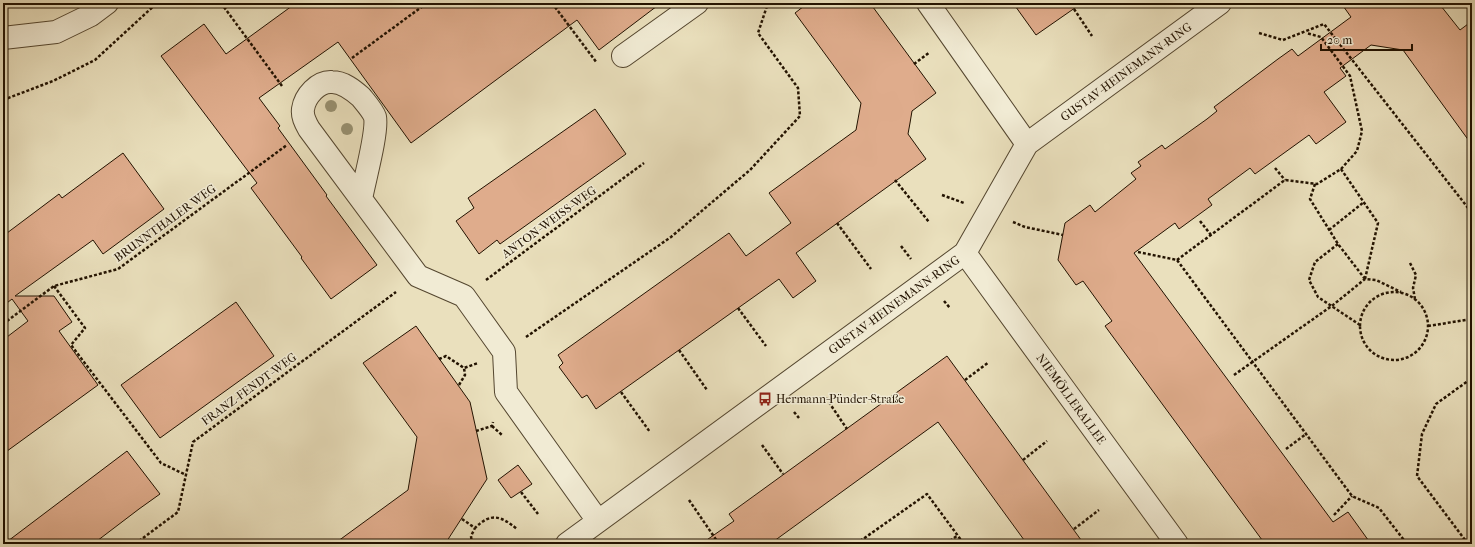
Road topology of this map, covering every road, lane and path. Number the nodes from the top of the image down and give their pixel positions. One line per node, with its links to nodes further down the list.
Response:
1 (107, 3): 16 (street)
2 (149, 3): 11 (path)
3 (157, 3): 11 (path)
4 (221, 3): 21 (path)
5 (427, 3): 19 (path)
6 (552, 3): 18 (path)
7 (696, 3): 17 (street)
8 (768, 3): 60 (path)
9 (928, 3): 23 (street)
10 (1220, 3): 23 (street, GUSTAV-HEINEMANN-RING)
11 (153, 7): 20 (path)
12 (1074, 9): 15 (path)
13 (1259, 33): 14 (path)
14 (1306, 33): 26 (path); 32 (path)
15 (1092, 36)
16 (3, 38)
17 (623, 56)
18 (598, 64)
19 (332, 82): 21 (street); 30 (street)
20 (3, 100)
21 (303, 108): 22 (street)
22 (308, 129): 30 (street); 48 (path, BRUNNTHALER WEG)
23 (1027, 144): 42 (street, GUSTAV-HEINEMANN-RING)
24 (644, 163): 50 (path, ANTON-WEISS-WEG)
25 (1276, 168): 28 (path)
26 (1341, 169): 29 (path); 31 (path)
27 (896, 180): 34 (path)
28 (1285, 180): 29 (path); 39 (path)
29 (1315, 184): 37 (path)
30 (361, 199): 46 (street)
31 (1364, 202): 37 (path); 47 (path)
32 (1472, 213)
33 (1200, 221): 39 (path)
34 (929, 222)
35 (837, 223): 45 (path)
36 (1025, 227): 38 (path)
37 (1329, 230): 40 (path)
38 (1063, 235)
39 (1211, 235): 43 (path)
40 (1338, 244): 47 (path); 52 (path)
41 (1138, 252): 43 (path)
42 (965, 253): 90 (street, GUSTAV-HEINEMANN-RING); 102 (street, NIEMÖLLERALLEE)
43 (1177, 260): 63 (path)
44 (1410, 263): 51 (path)
45 (871, 269)
46 (418, 276): 50 (street); 82 (path, FRANZ-FENDT-WEG)
47 (1365, 280): 49 (path); 52 (path)
48 (54, 286): 55 (path, BRUNNTHALER WEG); 82 (path)
49 (1406, 294): 51 (path); 56 (path)
50 (464, 296): 60 (street)
51 (1415, 299): 57 (path)
52 (1333, 305): 56 (path); 63 (path)
53 (738, 308): 58 (path)
54 (1472, 319): 57 (path)
55 (3, 324)
56 (1360, 325): 57 (path)
57 (1428, 326)
58 (766, 346)
59 (679, 350): 69 (path)
60 (505, 358): 64 (path); 90 (street)
61 (439, 359): 64 (path)
62 (989, 362): 67 (path)
63 (1253, 362): 65 (path); 76 (path)
64 (464, 368): 68 (path)
65 (1234, 375)
66 (1472, 378): 104 (path)
67 (965, 380)
68 (459, 385)
69 (707, 390)
70 (621, 392): 75 (path)
71 (826, 398): 74 (path)
72 (794, 411): 73 (path)
73 (799, 418)
74 (847, 428)
75 (650, 432)
76 (1306, 434): 79 (path); 84 (path)
77 (1047, 441): 80 (path)
78 (762, 445): 81 (path)
79 (1286, 448)
80 (1023, 460)
81 (784, 474)
82 (186, 475): 95 (path, FRANZ-FENDT-WEG)
83 (521, 492): 87 (path)
84 (1352, 496): 88 (path); 103 (path)
85 (689, 500): 98 (path)
86 (1099, 510): 93 (path)
87 (538, 514)
88 (1334, 515)
89 (462, 519): 91 (path)
90 (598, 521): 97 (street, GUSTAV-HEINEMANN-RING)
91 (475, 528): 92 (path); 96 (path)
92 (517, 529)
93 (1074, 529)
94 (958, 535): 99 (path); 100 (path); 101 (path)
95 (136, 544)
96 (472, 544)
97 (567, 544)
98 (719, 544)
99 (856, 544)
100 (946, 544)
101 (964, 544)
102 (1177, 544)
103 (1407, 544)
104 (1468, 544)

